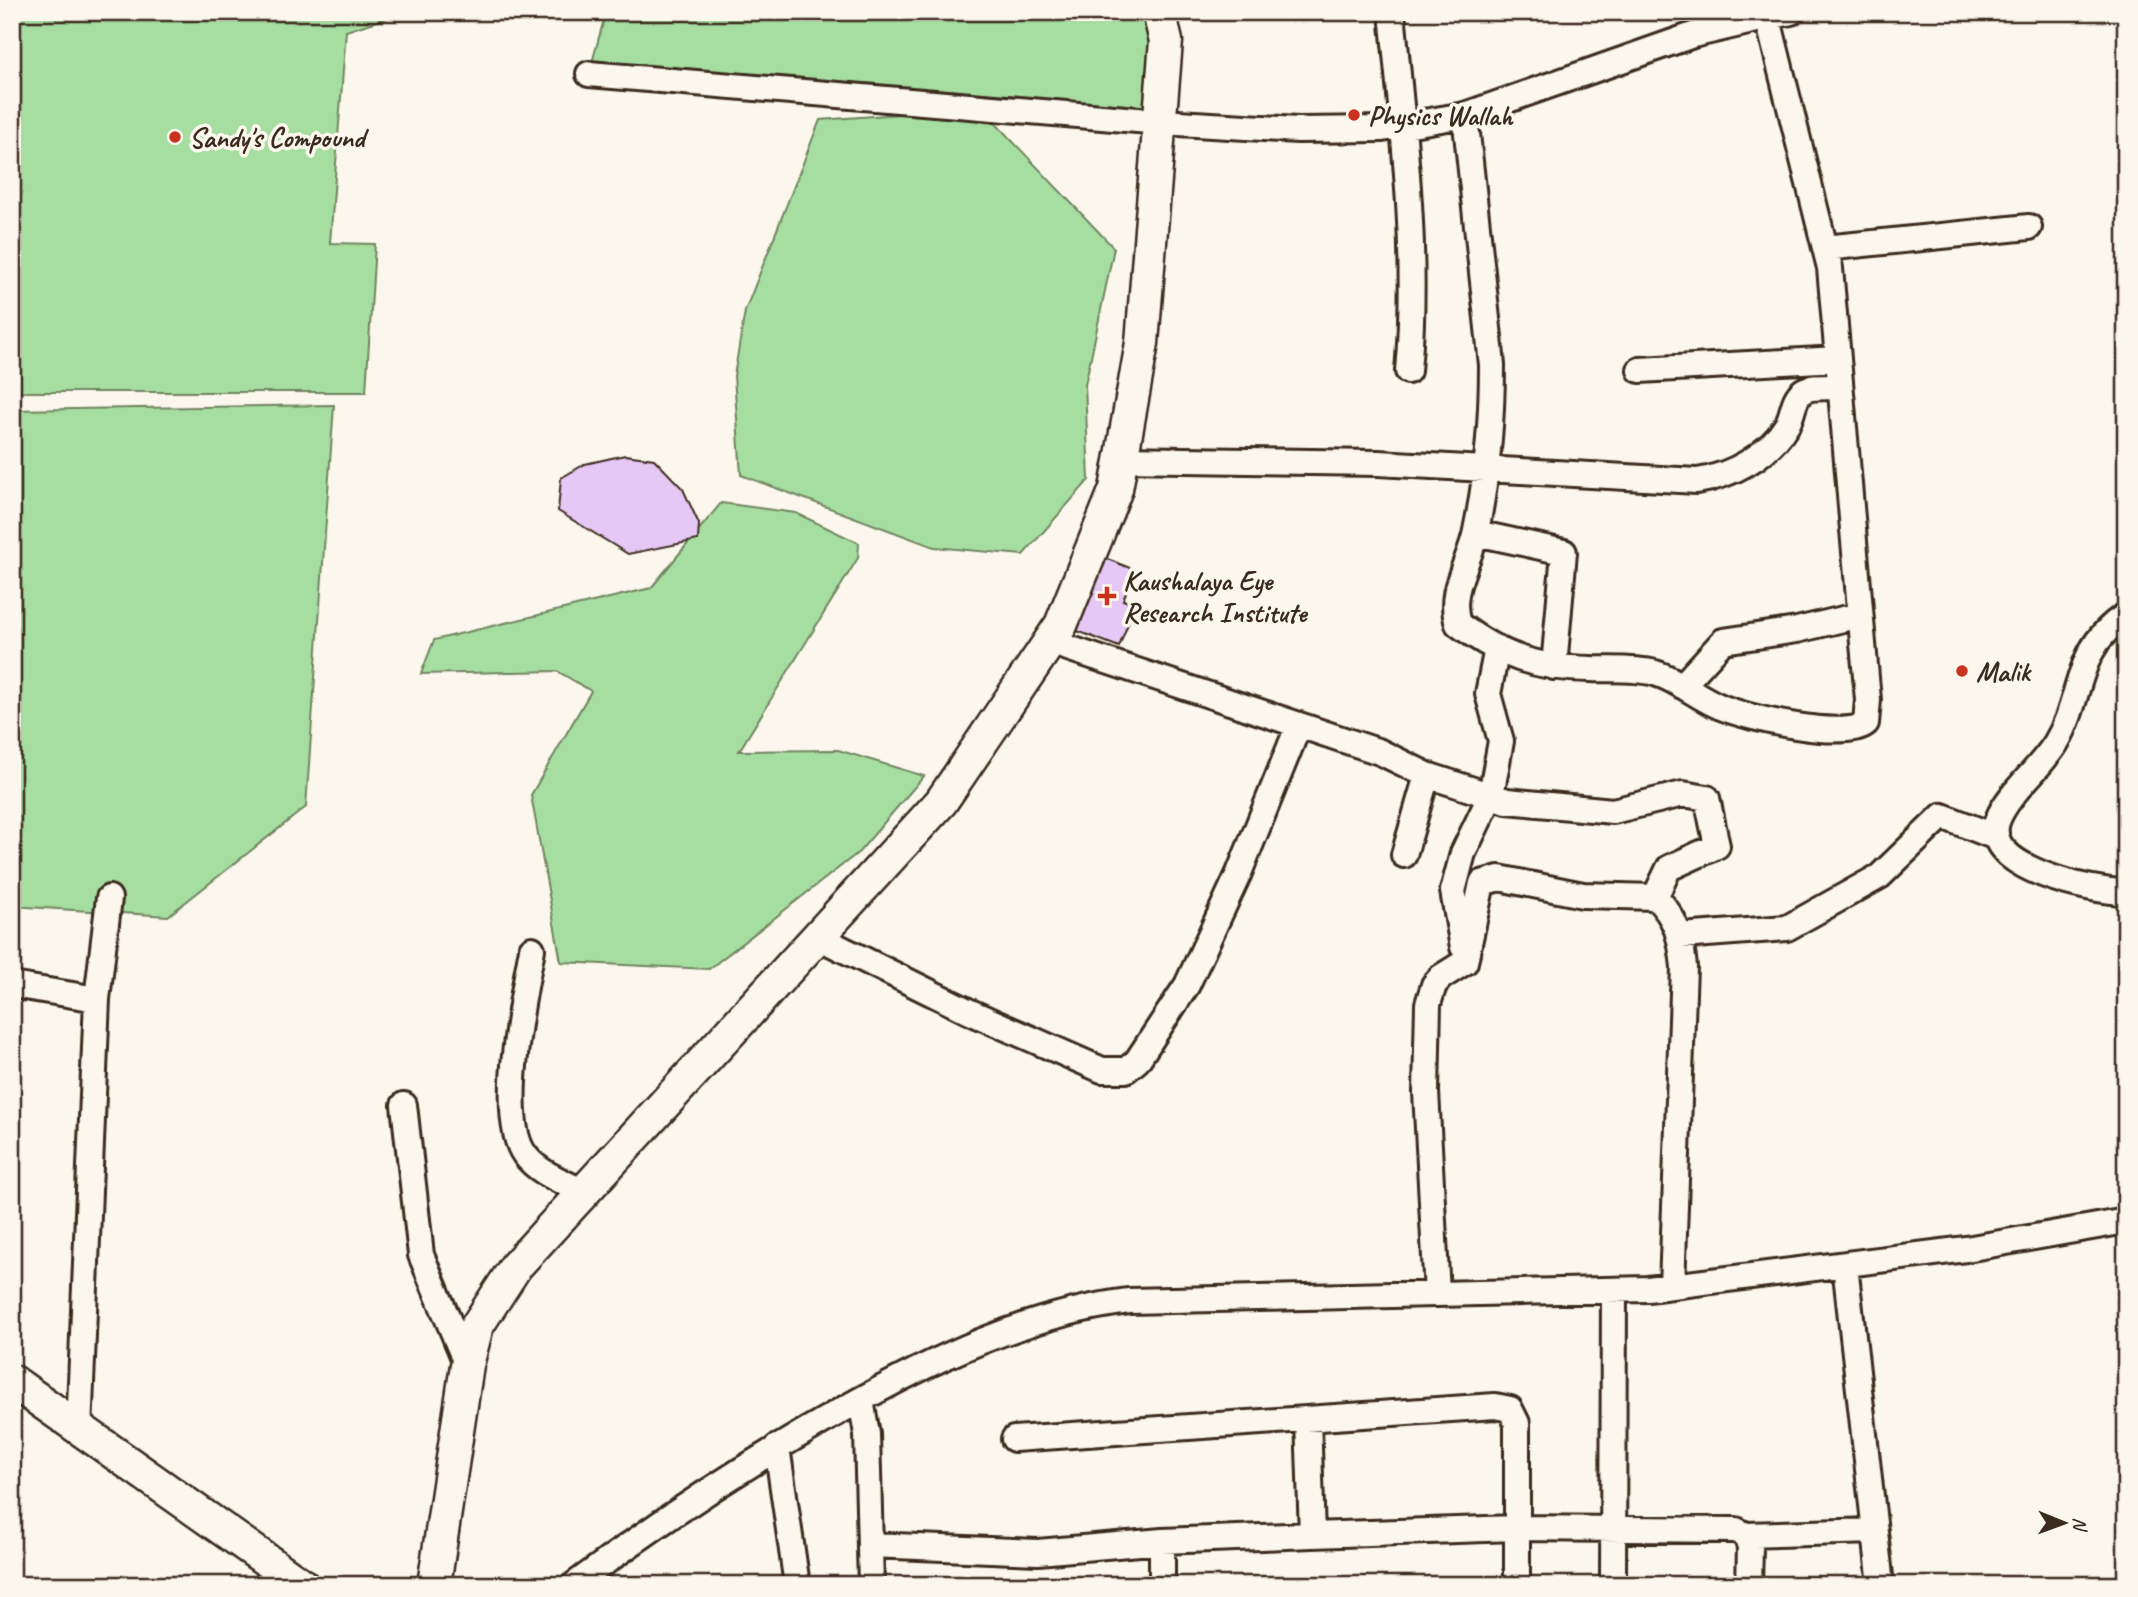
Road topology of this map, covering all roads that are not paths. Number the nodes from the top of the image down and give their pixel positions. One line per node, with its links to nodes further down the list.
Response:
1 (1159, 12): 6 (main road)
2 (1392, 12): 7 (street)
3 (1779, 14): 5 (street); 9 (street)
4 (589, 74): 6 (street)
5 (1465, 115): 7 (street); 15 (street)
6 (1161, 122): 7 (street); 14 (main road)
7 (1402, 125): 12 (street)
8 (2029, 227): 9 (street)
9 (1825, 248): 10 (street)
10 (1838, 359): 11 (street); 13 (street)
11 (1640, 370)
12 (1408, 371)
13 (1840, 387): 15 (street); 17 (street)
14 (1121, 459): 15 (street); 19 (main road)
15 (1484, 468): 16 (street)
16 (1476, 533): 20 (street); 21 (street)
17 (1860, 615): 22 (street); 22 (street)
18 (2126, 615): 26 (street)
19 (1050, 642): 23 (street); 31 (main road)
20 (1497, 648): 21 (street); 25 (street)
21 (1554, 667): 22 (street)
22 (1682, 686)
23 (1298, 727): 24 (street); 31 (street)
24 (1427, 775): 25 (street); 27 (street)
25 (1491, 795): 29 (street); 34 (street)
26 (1996, 837): 28 (street); 32 (street)
27 (1404, 855)
28 (2126, 892)
29 (1655, 897): 32 (street); 34 (street)
30 (109, 898): 36 (street)
31 (816, 936): 38 (main road)
32 (1681, 936): 41 (street)
33 (532, 949): 38 (street)
34 (1465, 962): 43 (street)
35 (12, 985): 36 (street)
36 (97, 999): 48 (street)
37 (404, 1105): 44 (street)
38 (583, 1192): 44 (main road)
39 (2126, 1221): 40 (street)
40 (1844, 1265): 41 (street); 53 (street)
41 (1672, 1286): 42 (street)
42 (1615, 1290): 43 (street); 52 (street)
43 (1437, 1294): 46 (street)
44 (467, 1365): 59 (main road)
45 (12, 1381): 48 (main road)
46 (861, 1400): 50 (street); 57 (street)
47 (1308, 1419): 49 (street); 51 (street); 54 (street)
48 (79, 1431): 58 (main road)
49 (1014, 1439)
50 (777, 1447): 60 (street); 61 (street)
51 (1515, 1528): 52 (street); 54 (street); 64 (street)
52 (1613, 1531): 55 (street); 65 (street)
53 (1874, 1531): 55 (street); 67 (street)
54 (1312, 1535): 56 (street)
55 (1746, 1535): 66 (street)
56 (1162, 1541): 57 (street); 63 (street)
57 (871, 1545): 62 (street)
58 (302, 1585)
59 (435, 1585)
60 (574, 1585)
61 (797, 1585)
62 (871, 1585)
63 (1162, 1585)
64 (1517, 1585)
65 (1614, 1585)
66 (1749, 1585)
67 (1881, 1585)

